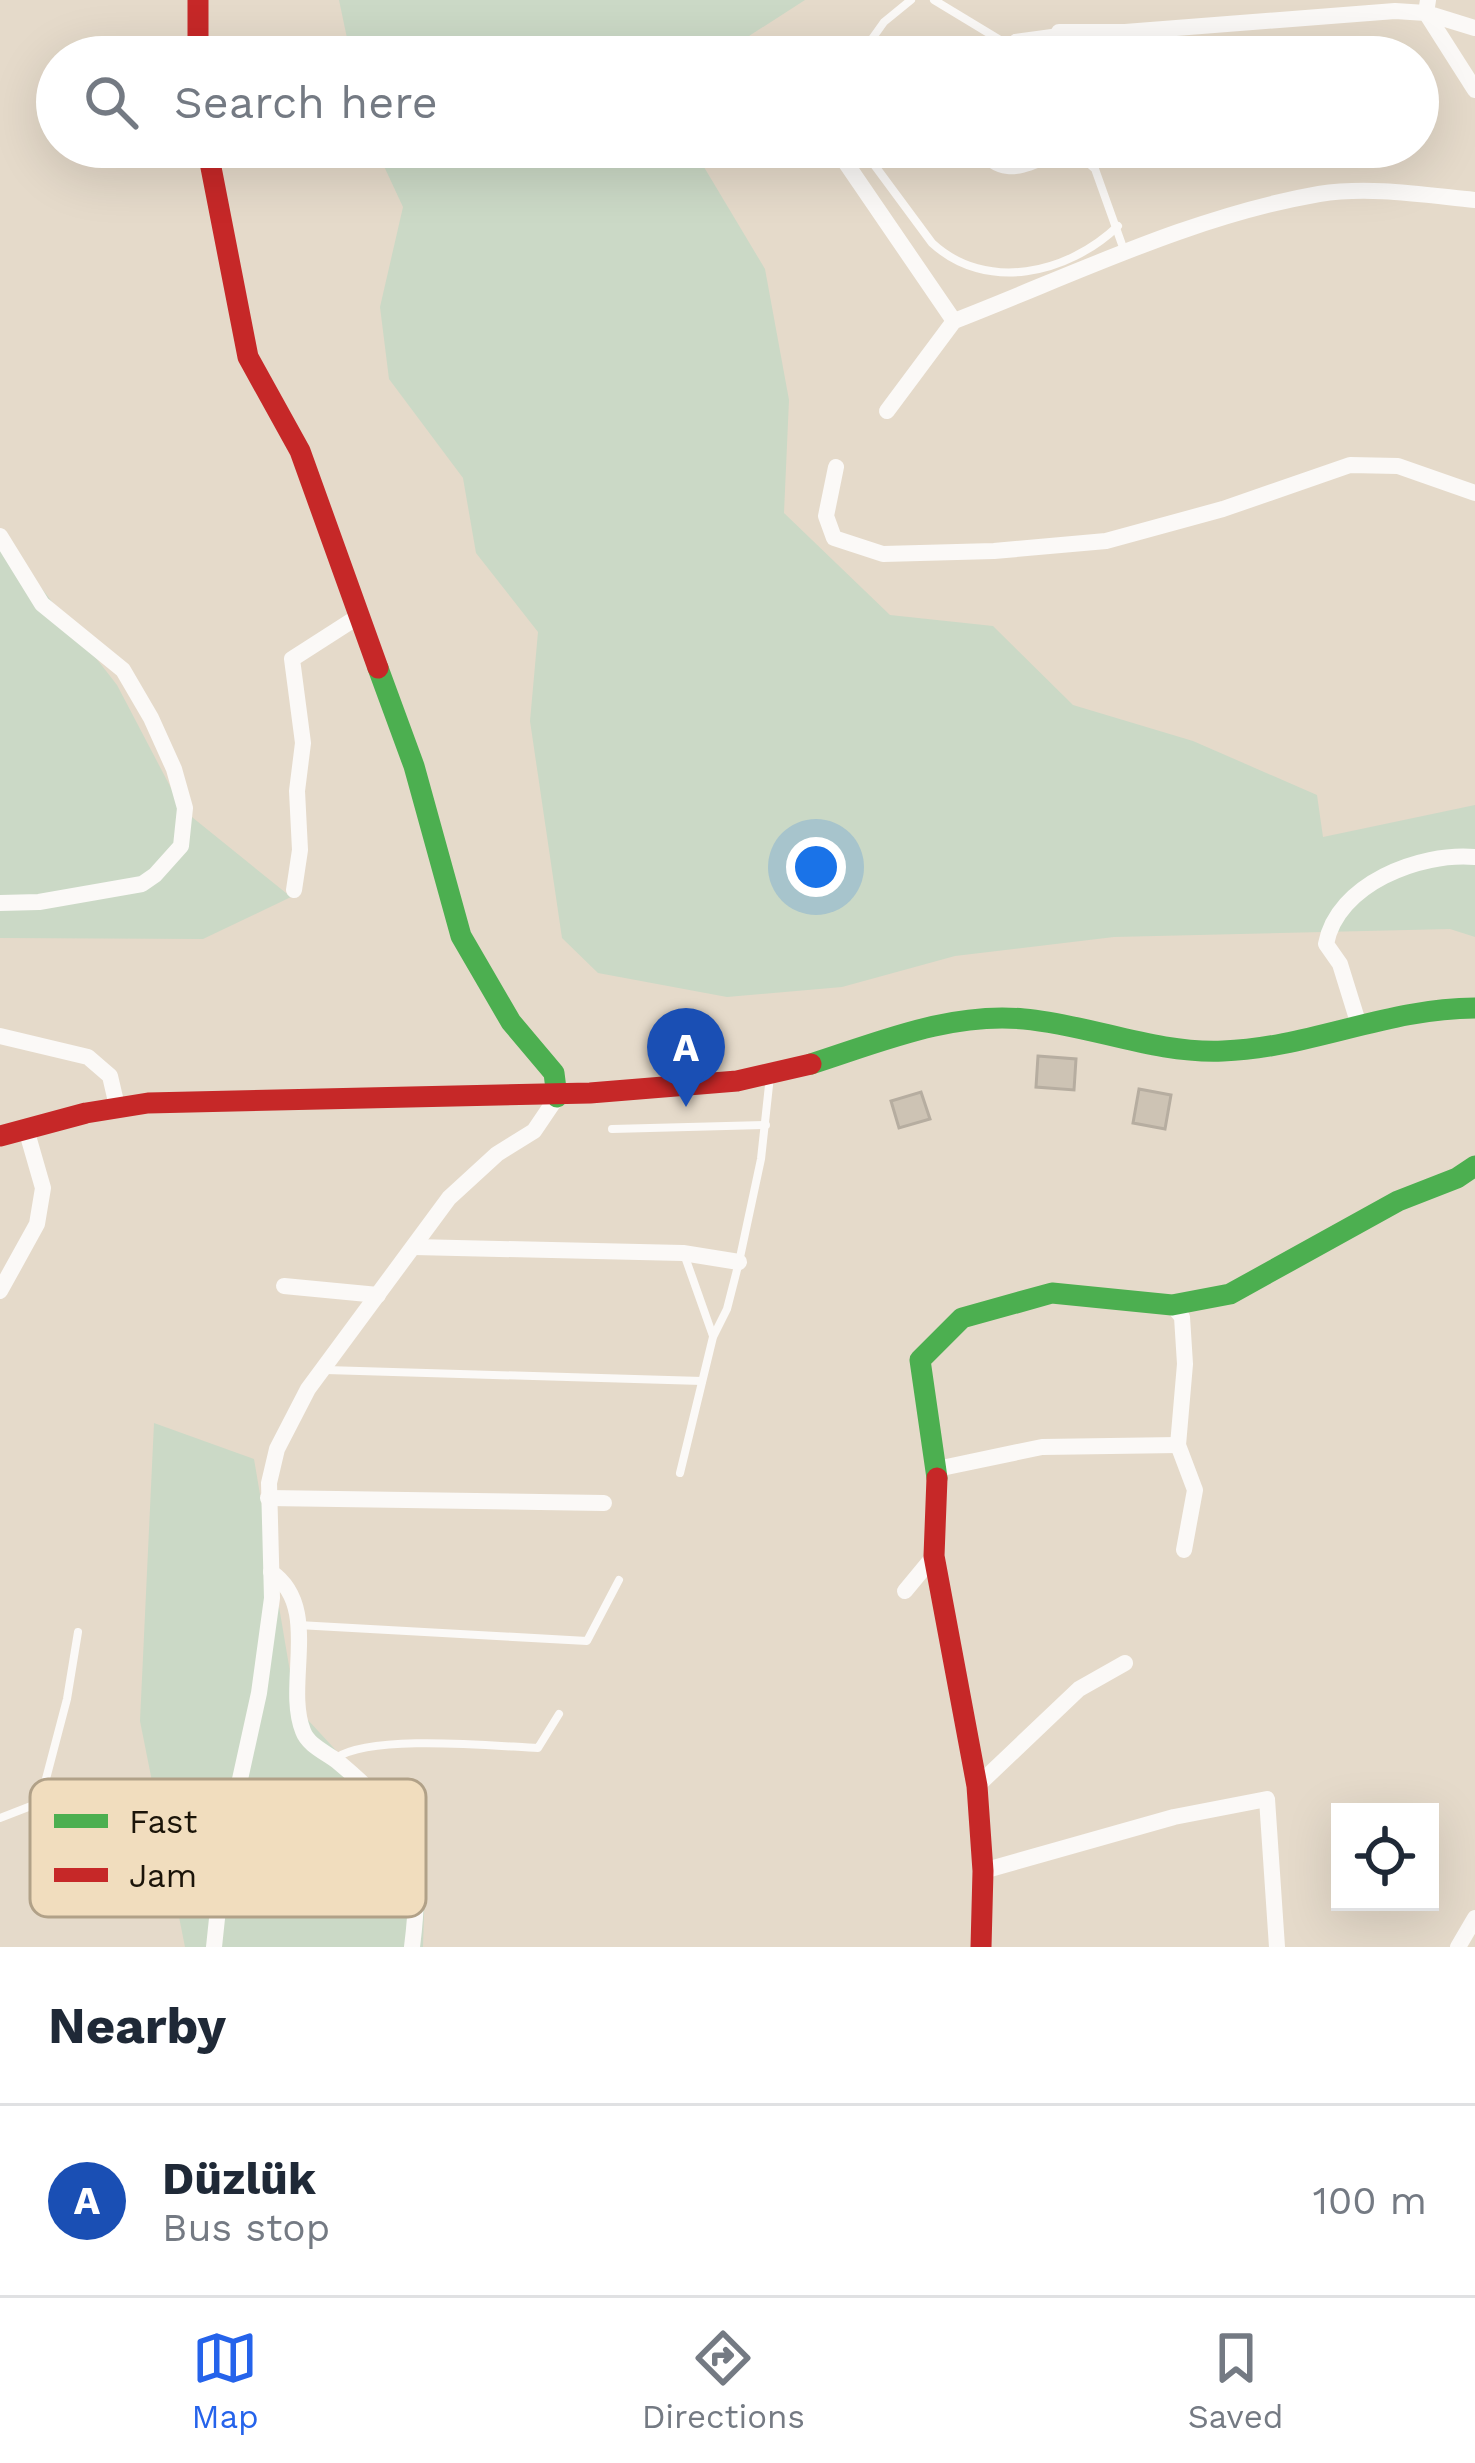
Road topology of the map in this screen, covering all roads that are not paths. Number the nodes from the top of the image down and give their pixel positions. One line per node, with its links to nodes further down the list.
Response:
1 (911, 0): 6 (lane)
2 (934, 0): 7 (lane)
3 (1427, 7): 4 (street); 5 (street); 9 (street)
4 (1475, 28)
5 (1059, 32): 8 (lane)
6 (874, 36)
7 (1001, 36)
8 (1037, 36)
9 (1475, 90)
10 (211, 168): 22 (street)
11 (850, 168): 17 (street)
12 (877, 168): 15 (lane)
13 (1094, 168): 15 (lane)
14 (1475, 200): 16 (street)
15 (1118, 226): 16 (lane)
16 (1125, 255): 17 (street)
17 (954, 320): 18 (street)
18 (887, 411)
19 (836, 467): 20 (street)
20 (1475, 494)
21 (0, 536): 25 (street)
22 (359, 616): 24 (street); 30 (street)
23 (1475, 857): 27 (street)
24 (294, 890)
25 (0, 903)
26 (1475, 1008): 27 (street)
27 (1358, 1022): 29 (street)
28 (0, 1036): 31 (street)
29 (771, 1074): 30 (street); 32 (lane)
30 (556, 1096): 31 (street); 37 (street)
31 (117, 1106): 33 (street)
32 (766, 1125): 34 (lane); 39 (lane)
33 (26, 1129): 35 (street); 41 (street)
34 (612, 1129)
35 (0, 1136)
36 (1475, 1166): 43 (street)
37 (414, 1246): 38 (street); 42 (street)
38 (683, 1253): 39 (street); 44 (lane)
39 (739, 1262): 44 (lane)
40 (284, 1286): 42 (street)
41 (0, 1291)
42 (379, 1295): 45 (street)
43 (1172, 1305): 47 (street); 48 (street)
44 (713, 1337): 46 (lane)
45 (323, 1370): 46 (lane); 50 (street)
46 (702, 1381): 49 (lane)
47 (1178, 1445): 48 (street); 52 (street)
48 (937, 1468): 53 (street)
49 (680, 1473)
50 (268, 1498): 51 (street); 54 (street)
51 (604, 1502)
52 (1184, 1550)
53 (934, 1556): 56 (street); 65 (street)
54 (271, 1572): 57 (street); 63 (street)
55 (619, 1580): 57 (lane)
56 (905, 1591)
57 (298, 1624): 61 (street)
58 (78, 1632): 62 (lane)
59 (1125, 1663): 65 (street)
60 (559, 1714): 61 (lane)
61 (334, 1759): 64 (street)
62 (46, 1779)
63 (240, 1779)
64 (354, 1779)
65 (977, 1786): 68 (street)
66 (30, 1806): 67 (lane)
67 (0, 1818)
68 (983, 1871): 74 (street); 75 (street)
69 (217, 1917): 72 (street)
70 (415, 1917): 73 (street)
71 (1475, 1918): 76 (street)
72 (214, 1947)
73 (412, 1947)
74 (982, 1947)
75 (1277, 1947)
76 (1458, 1947)

